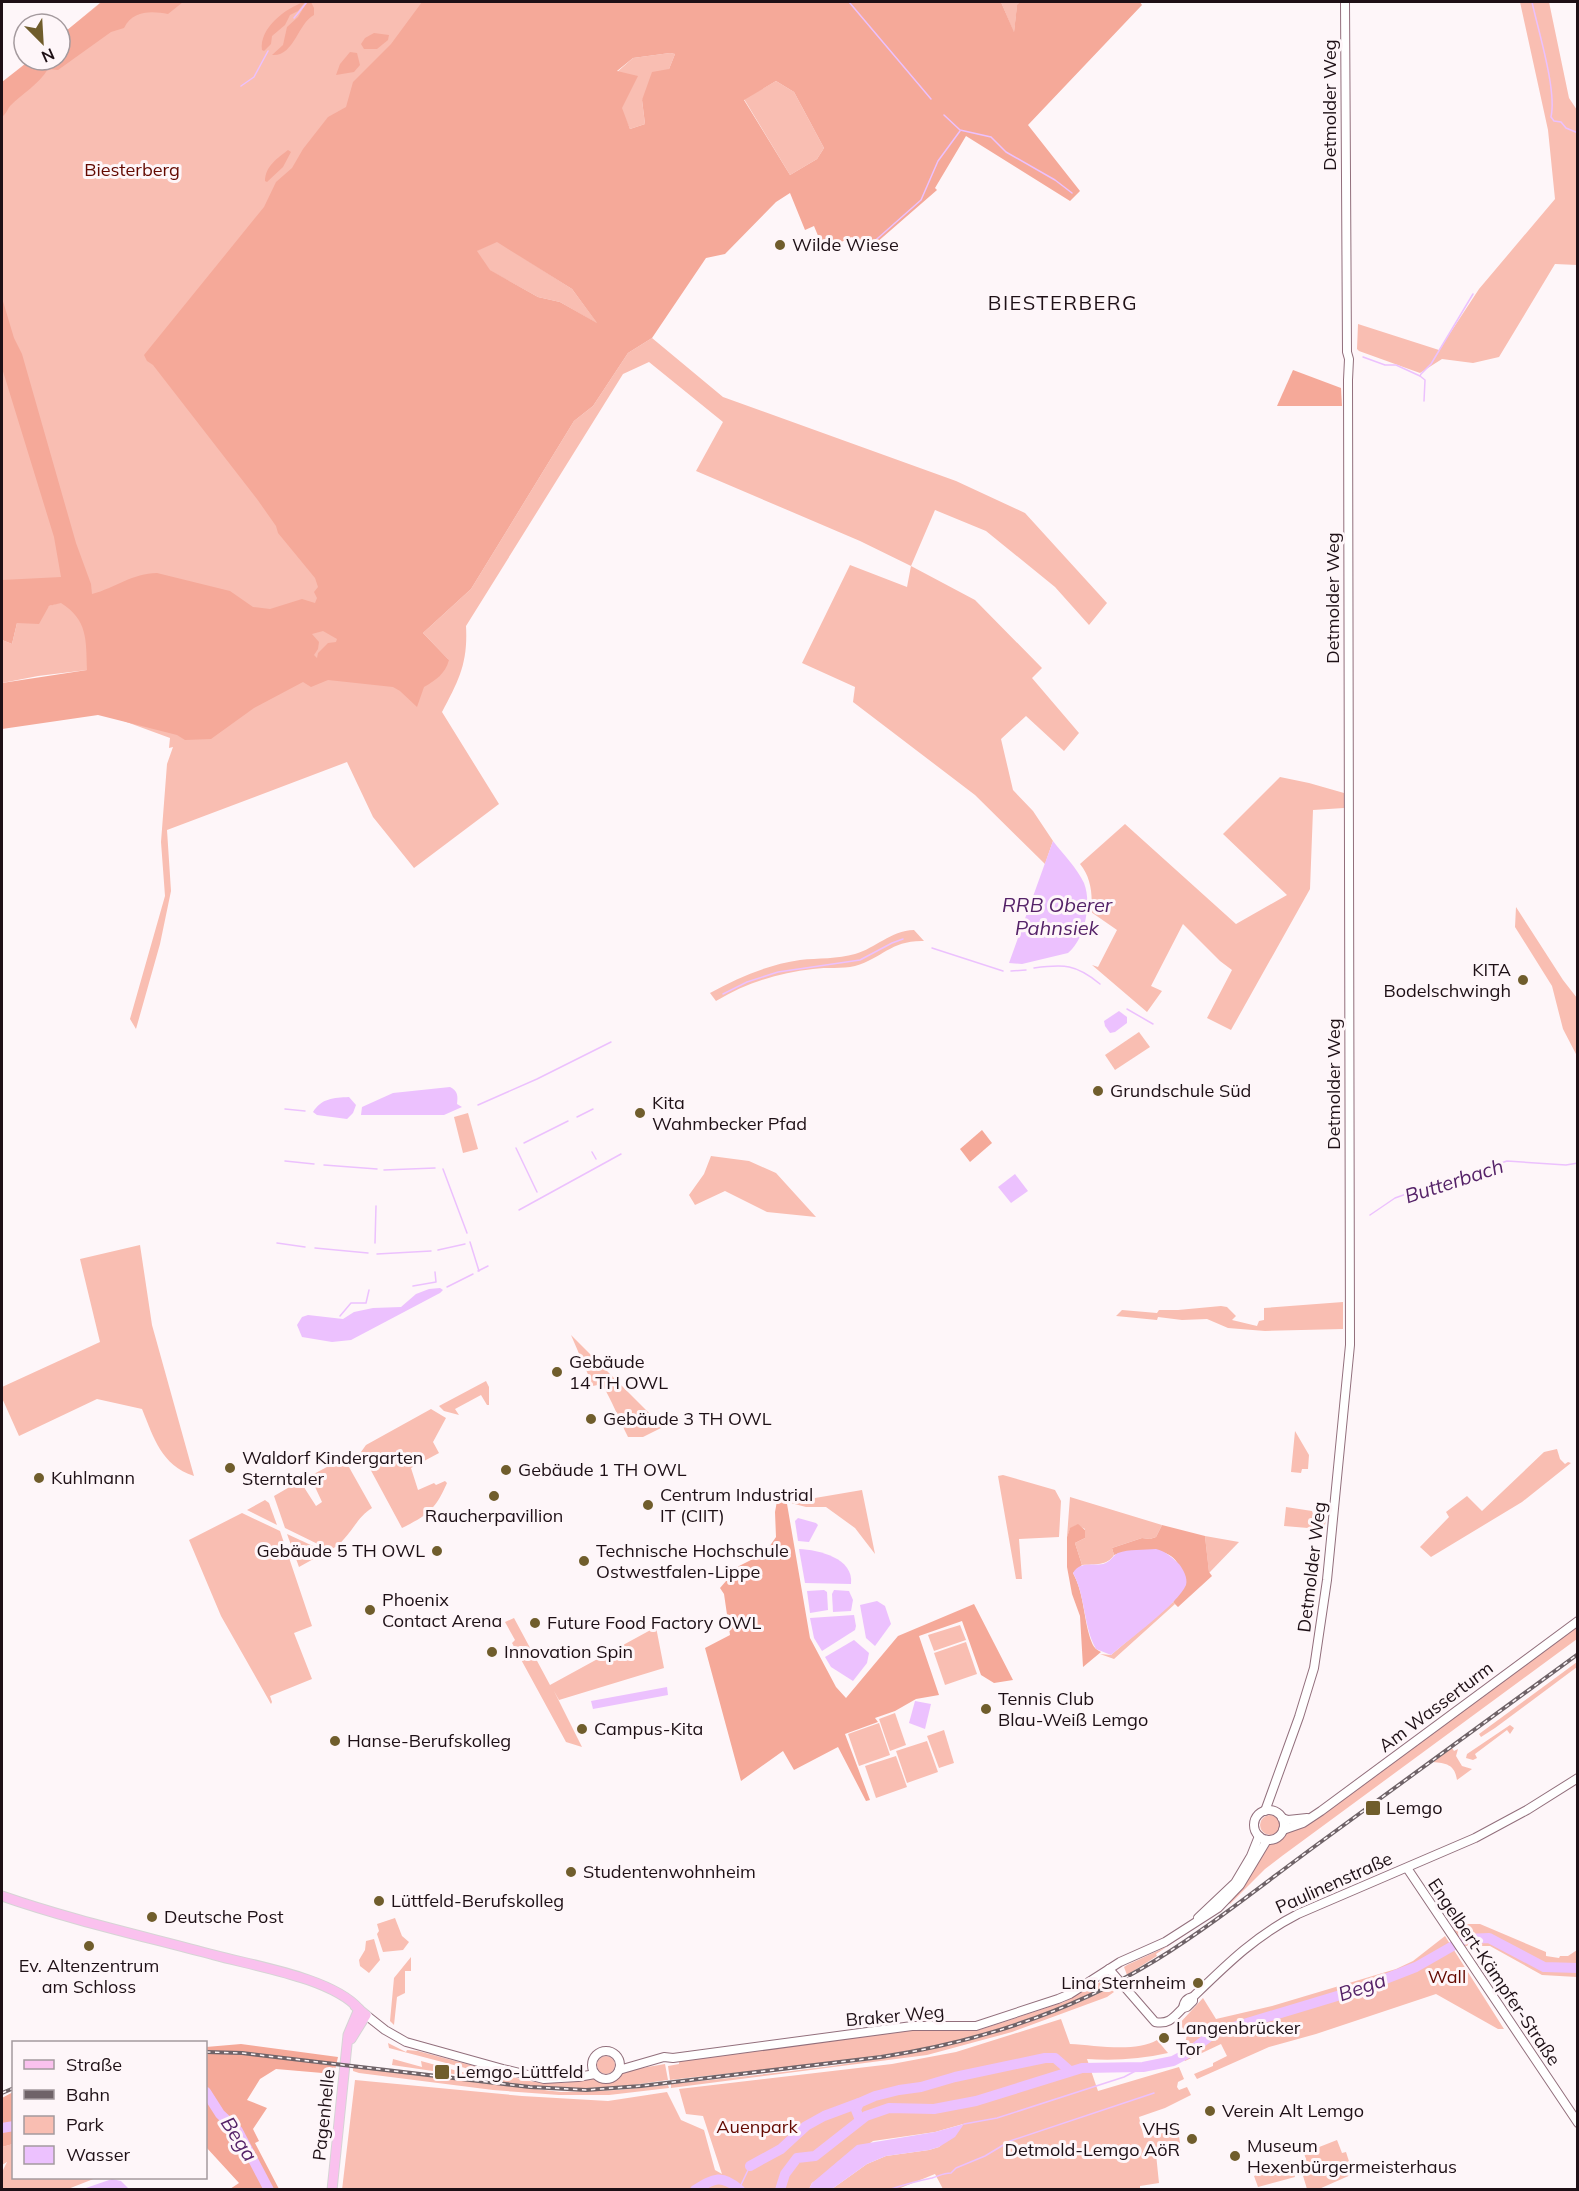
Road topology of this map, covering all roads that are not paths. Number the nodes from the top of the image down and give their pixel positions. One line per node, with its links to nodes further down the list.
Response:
1 (1345, 2): 4 (street, Detmolder Weg)
2 (1578, 1621): 7 (street, Am Wasserturm)
3 (1578, 1778): 10 (street, Paulinenstraße)
4 (1276, 1780): 5 (street, Detmolder Weg); 6 (street, Detmolder Weg)
5 (1265, 1811): 6 (street); 9 (street)
6 (1279, 1815): 7 (street); 8 (street)
7 (1312, 1817): 8 (street, Am Wasserturm)
8 (1283, 1830): 9 (street)
9 (1263, 1838): 12 (street)
10 (1407, 1868): 12 (street, Paulinenstraße); 16 (street, Engelbert-Kämpfer-Straße)
11 (2, 1896): 13 (main road)
12 (1109, 1969): 14 (street, Braker Weg)
13 (363, 2012): 15 (street, Braker Weg); 17 (main road, Pagenhelle)
14 (620, 2066): 15 (street, Braker Weg); 15 (street, Braker Weg)
15 (593, 2071)
16 (1578, 2123)
17 (333, 2190)

